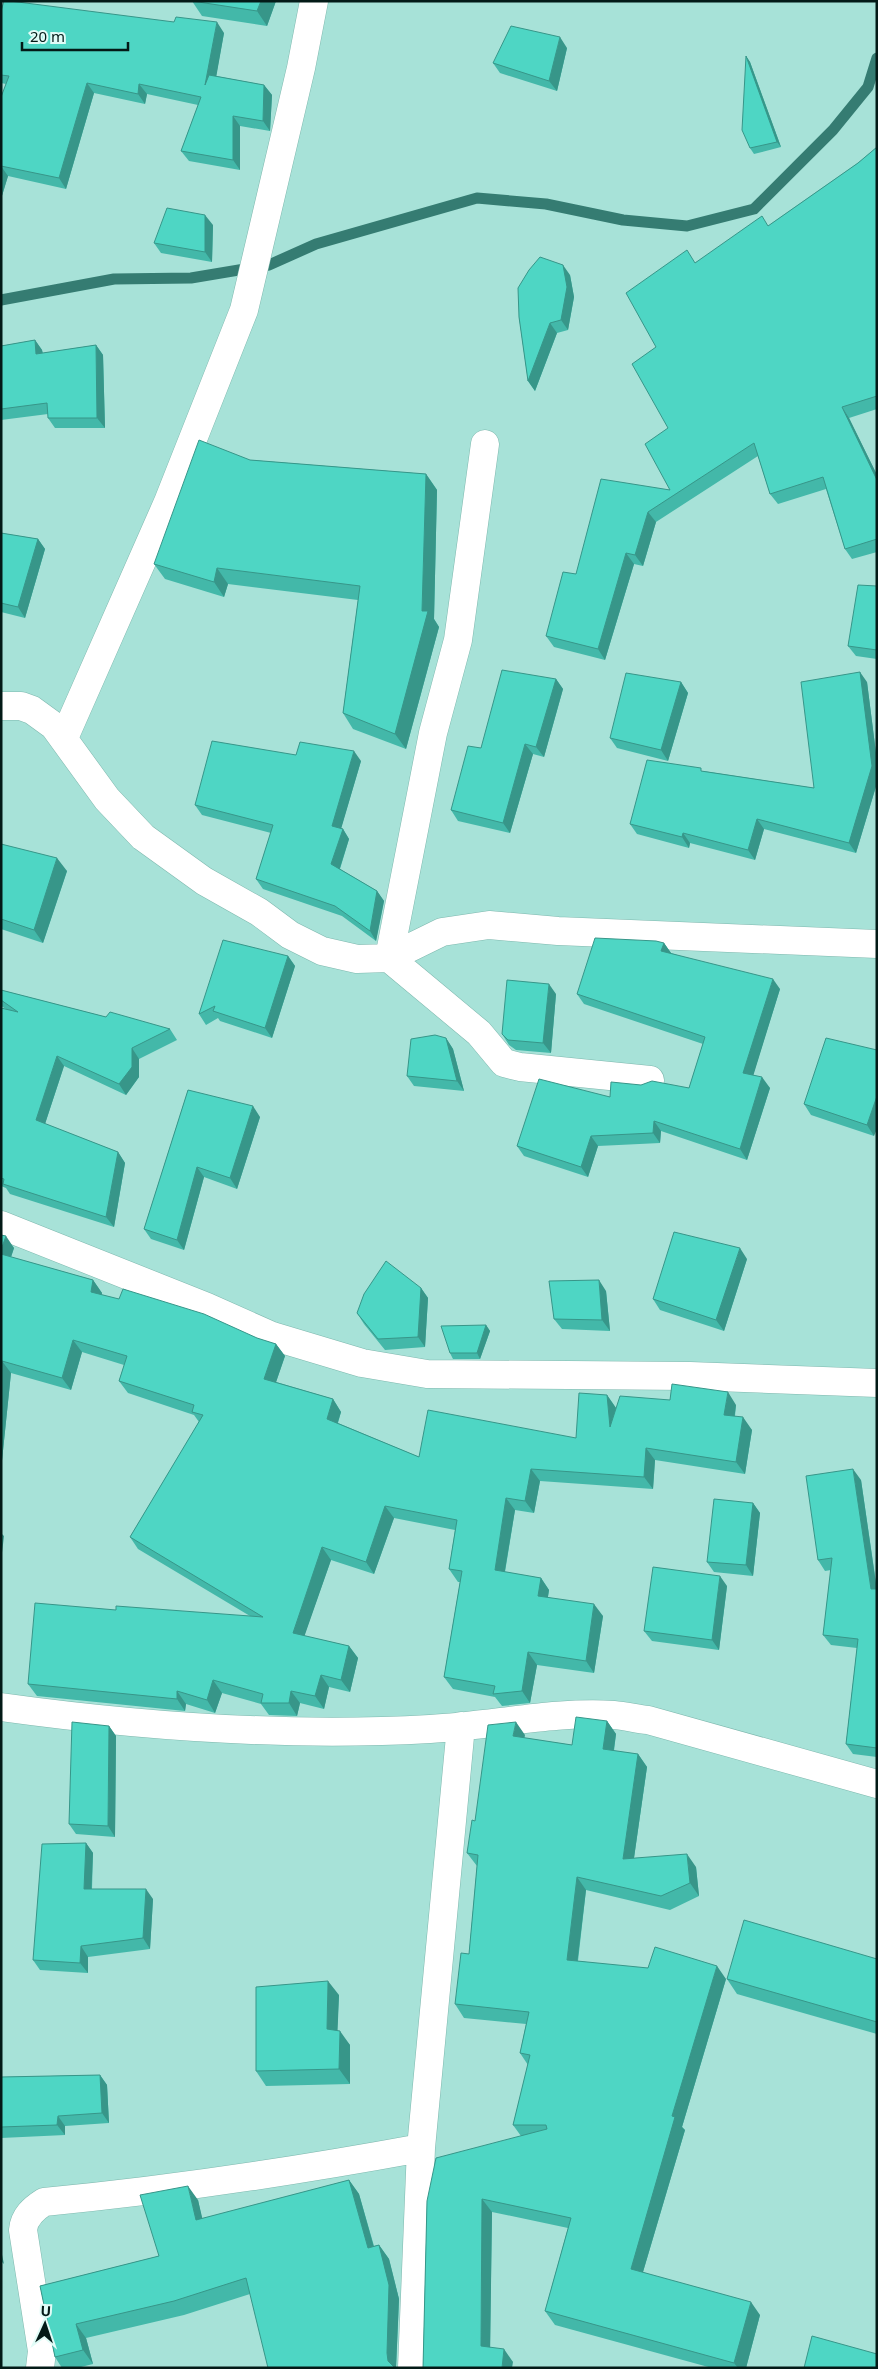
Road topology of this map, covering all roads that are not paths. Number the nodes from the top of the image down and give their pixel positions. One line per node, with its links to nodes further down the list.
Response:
1 (314, 1): 4 (street)
2 (485, 444): 6 (street)
3 (1, 706): 4 (street)
4 (64, 738): 6 (street)
5 (877, 944): 6 (street)
6 (390, 958): 7 (street)
7 (650, 1080)
8 (1, 1225): 9 (street)
9 (877, 1383)
10 (1, 1708): 11 (street)
11 (461, 1726): 12 (street); 13 (street)
12 (877, 1784)
13 (421, 2148): 14 (street); 15 (street)
14 (40, 2368)
15 (412, 2368)

